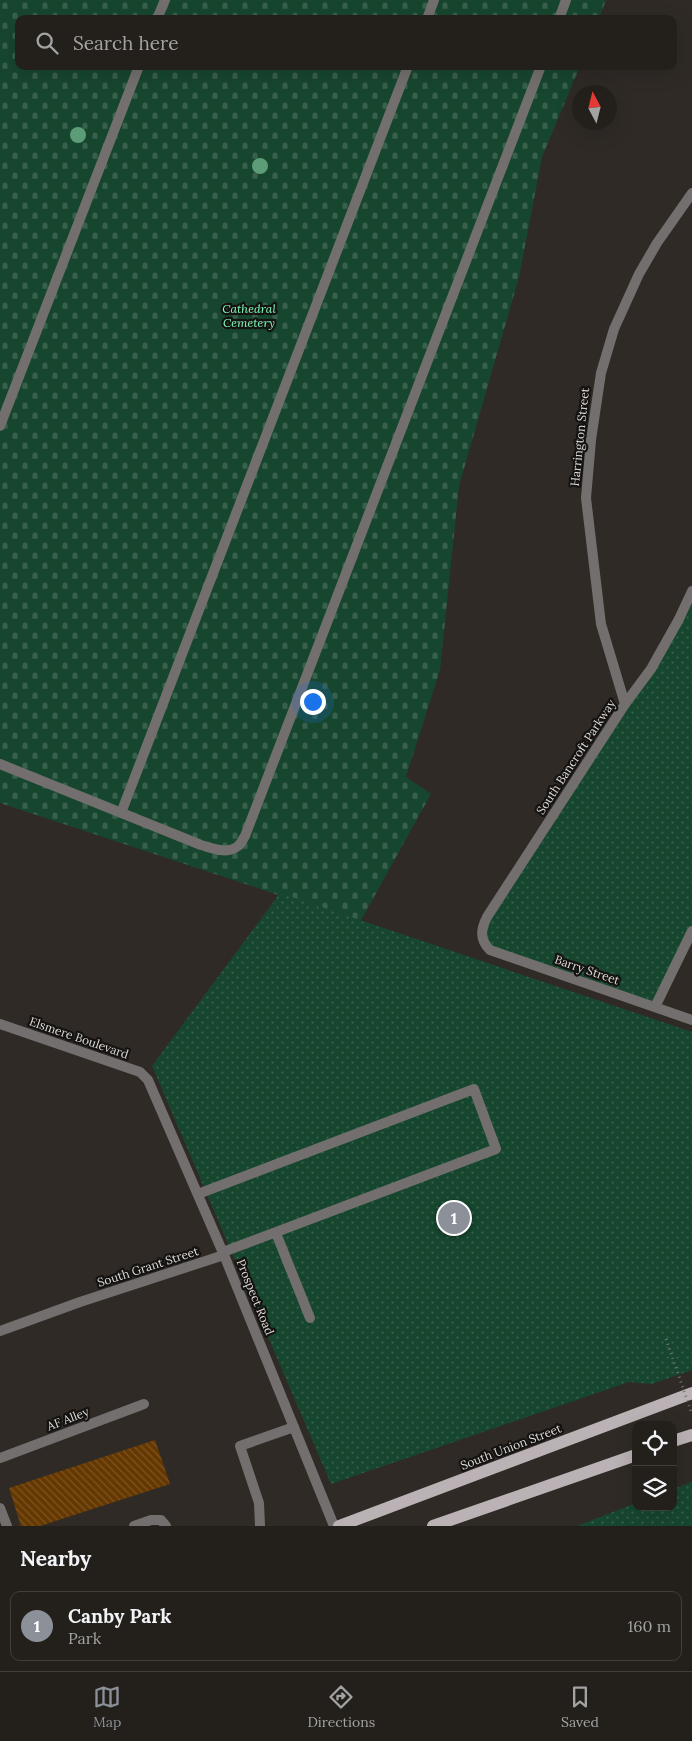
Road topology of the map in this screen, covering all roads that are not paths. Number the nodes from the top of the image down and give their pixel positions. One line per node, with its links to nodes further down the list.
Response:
1 (165, 0): 4 (street)
2 (434, 0): 5 (street)
3 (566, 0): 6 (street)
4 (159, 15)
5 (428, 15)
6 (560, 15)
7 (137, 70): 11 (street)
8 (406, 70): 15 (street)
9 (539, 70): 15 (street)
10 (692, 193): 13 (street, Harrington Street)
11 (0, 426)
12 (692, 591): 13 (street, South Bancroft Parkway)
13 (625, 704): 17 (street, South Bancroft Parkway)
14 (0, 764): 15 (street)
15 (121, 813)
16 (692, 931): 18 (street)
17 (482, 935): 18 (street, Barry Street)
18 (655, 1008): 19 (street, Barry Street)
19 (692, 1020)
20 (0, 1024): 21 (street, Elsmere Boulevard)
21 (148, 1080): 22 (street, Prospect Road)
22 (198, 1194): 23 (street, South Grant Street); 24 (street, Prospect Road)
23 (276, 1232): 24 (street, South Grant Street); 25 (street)
24 (224, 1254): 26 (street, South Grant Street); 29 (street, Prospect Road)
25 (310, 1318)
26 (0, 1330)
27 (692, 1394): 40 (main road, South Union Street)
28 (144, 1404): 33 (street, AF Alley)
29 (294, 1427): 38 (street); 39 (street, Prospect Road)
30 (692, 1435): 31 (main road)
31 (677, 1440)
32 (632, 1455): 41 (main road)
33 (0, 1458)
34 (0, 1508): 36 (street)
35 (163, 1523): 37 (street)
36 (7, 1526)
37 (134, 1526)
38 (260, 1526)
39 (334, 1526)
40 (339, 1526)
41 (433, 1526)

